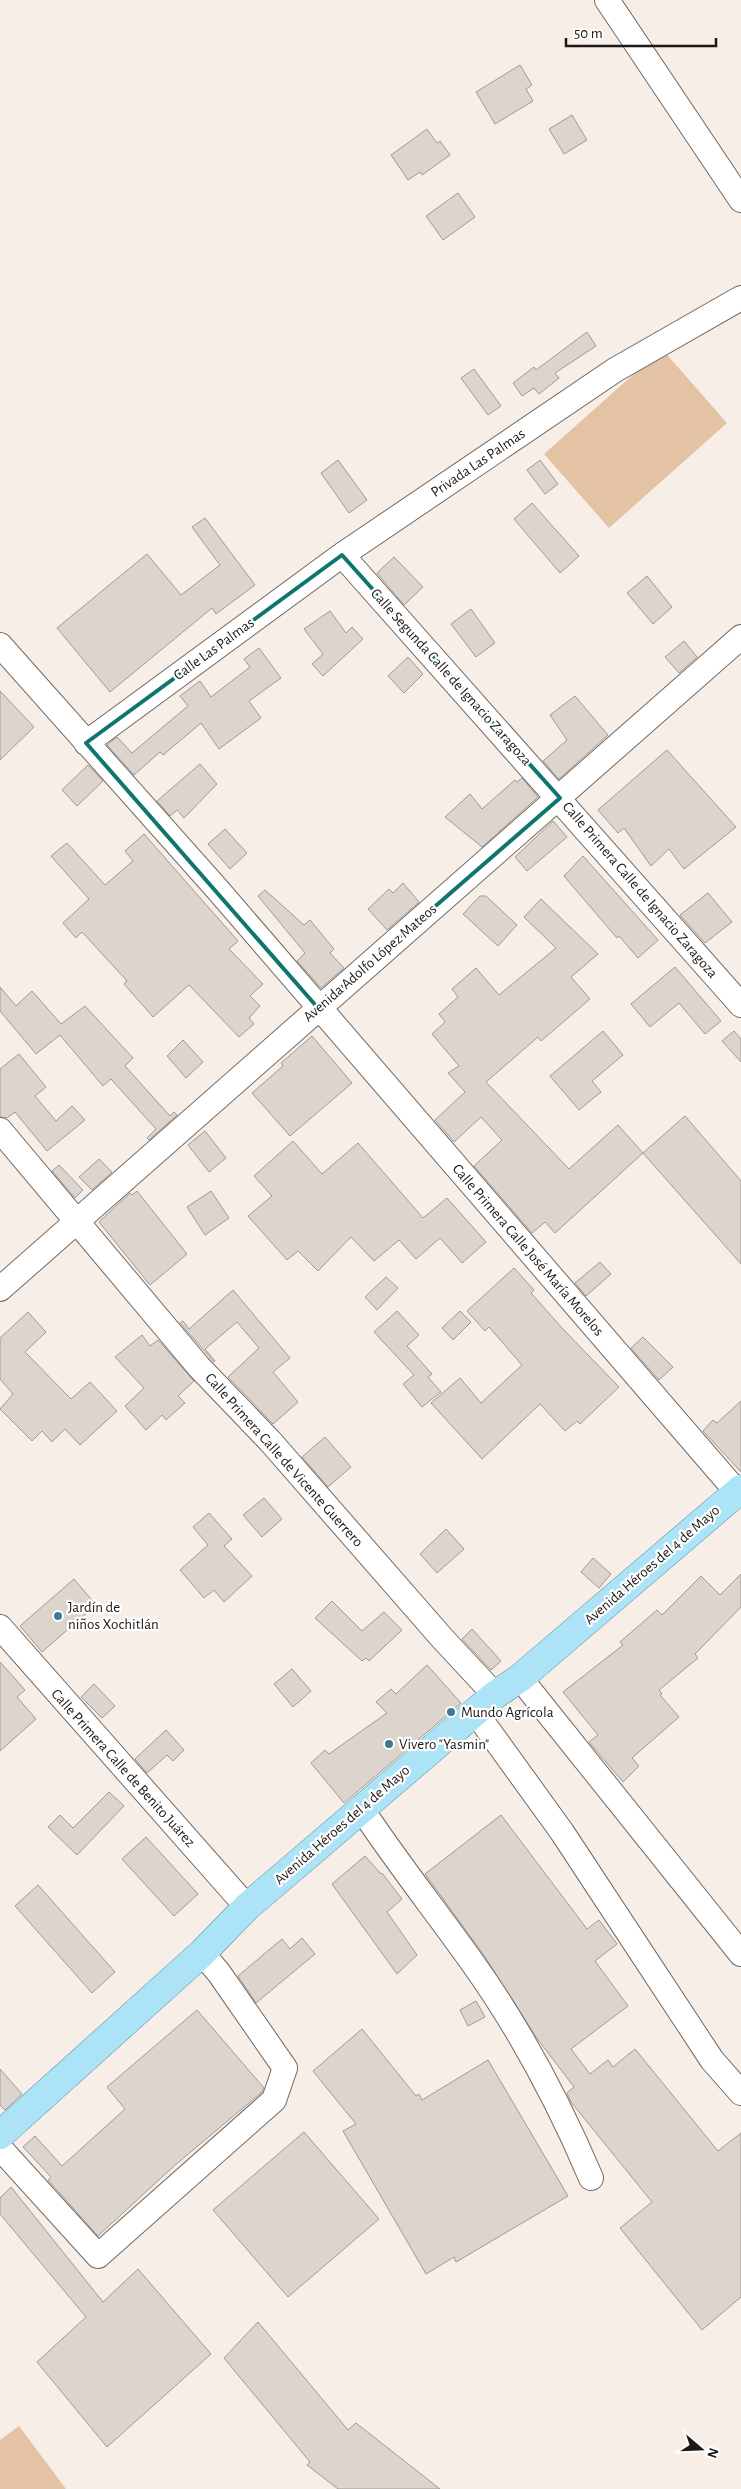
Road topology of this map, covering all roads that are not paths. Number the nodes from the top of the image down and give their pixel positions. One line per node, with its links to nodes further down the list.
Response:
1 (607, 0): 2 (street)
2 (741, 200)
3 (741, 298): 4 (street, Privada Las Palmas)
4 (342, 555): 7 (street, Calle Las Palmas); 8 (street, Calle Segunda Calle de Ignacio Zaragoza)
5 (741, 637): 8 (street, Avenida Adolfo López Mateos)
6 (0, 645): 7 (street, Calle Primera Calle José María Morelos)
7 (86, 743): 10 (street, Calle Primera Calle José María Morelos)
8 (560, 798): 9 (street, Calle Primera Calle de Ignacio Zaragoza); 10 (street, Avenida Adolfo López Mateos)
9 (741, 1005)
10 (318, 1008): 12 (street, Avenida Adolfo López Mateos); 14 (street, Calle Primera Calle José María Morelos)
11 (0, 1130): 12 (street, Calle Primera Calle de Vicente Guerrero)
12 (78, 1222): 13 (street, Avenida Adolfo López Mateos); 17 (street, Calle Primera Calle de Vicente Guerrero)
13 (0, 1289)
14 (739, 1491): 16 (main road, Avenida Héroes del 4 de Mayo)
15 (0, 1627): 19 (street, Calle Primera Calle de Benito Juárez)
16 (520, 1678): 17 (main road, Avenida Héroes del 4 de Mayo); 21 (street)
17 (485, 1704): 18 (main road, Avenida Héroes del 4 de Mayo); 22 (street, Calle Primera Calle de Vicente Guerrero)
18 (361, 1808): 19 (main road, Avenida Héroes del 4 de Mayo); 24 (street)
19 (247, 1907): 20 (main road, Avenida Héroes del 4 de Mayo)
20 (202, 1953): 23 (main road, Avenida Héroes del 4 de Mayo); 23 (street)
21 (741, 1954)
22 (741, 2093)
23 (1, 2133)
24 (591, 2178)

